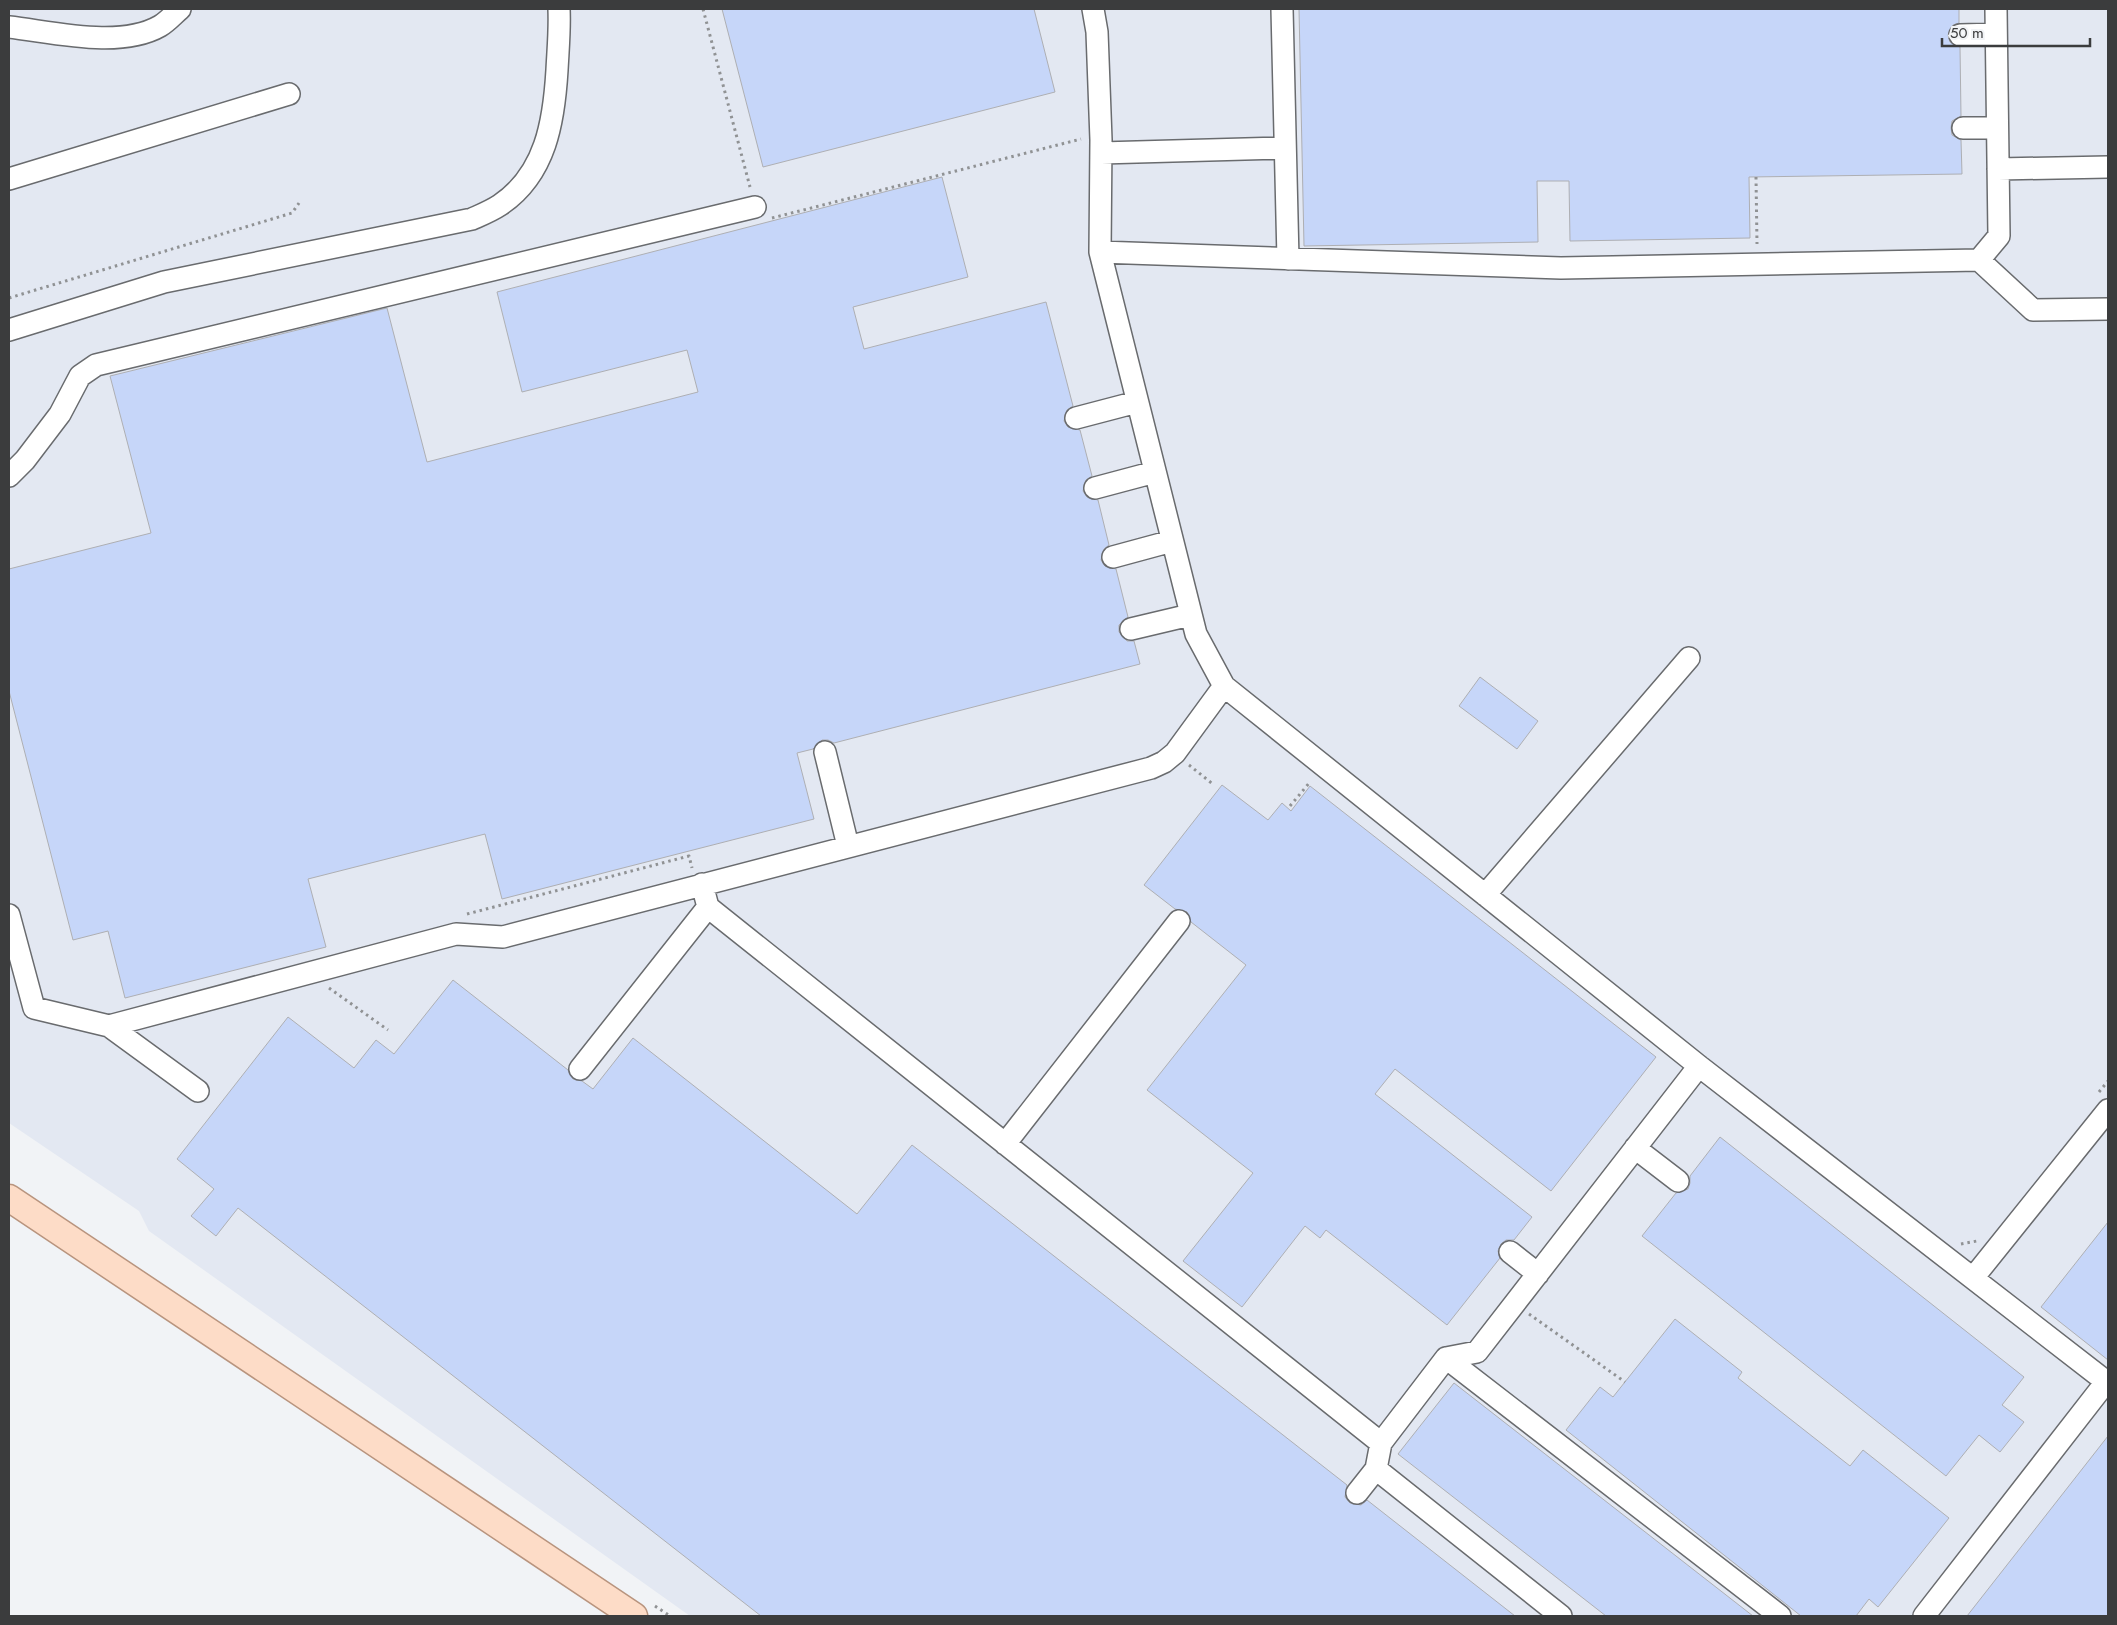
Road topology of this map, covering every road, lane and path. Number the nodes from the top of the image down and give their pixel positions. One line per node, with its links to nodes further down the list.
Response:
1 (180, 9): 7 (lane)
2 (560, 9): 27 (lane)
3 (703, 9): 20 (path)
4 (1093, 9): 13 (lane)
5 (1282, 9): 14 (lane)
6 (1996, 9): 8 (lane)
7 (9, 27)
8 (1996, 34): 9 (lane); 12 (lane)
9 (1960, 35)
10 (289, 94): 18 (lane)
11 (1963, 128): 12 (lane)
12 (1997, 128): 16 (lane)
13 (1101, 146): 14 (lane); 20 (path); 21 (lane)
14 (1286, 148): 22 (lane)
15 (2108, 167): 16 (lane)
16 (1998, 169): 23 (lane)
17 (1756, 177): 24 (path)
18 (9, 179)
19 (299, 203): 25 (path)
20 (755, 207): 31 (lane)
21 (1100, 252): 22 (lane); 28 (lane)
22 (1288, 260): 24 (lane)
23 (1979, 260): 24 (lane); 26 (lane)
24 (1758, 265)
25 (9, 298)
26 (2108, 309)
27 (9, 330)
28 (1137, 402): 29 (lane); 30 (lane)
29 (1076, 418)
30 (1155, 472): 32 (lane); 33 (lane)
31 (9, 476)
32 (1095, 488)
33 (1172, 541): 34 (lane); 35 (lane)
34 (1113, 557)
35 (1190, 615): 36 (lane); 38 (lane)
36 (1132, 629)
37 (1689, 658): 43 (lane)
38 (1224, 686): 40 (lane); 43 (lane)
39 (825, 752): 40 (lane)
40 (848, 846): 42 (lane)
41 (689, 856): 45 (path)
42 (702, 884): 44 (lane); 48 (lane)
43 (1485, 895): 49 (lane)
44 (708, 906): 50 (lane); 53 (lane)
45 (466, 914)
46 (9, 915): 48 (lane)
47 (1179, 921): 53 (lane)
48 (109, 1026): 51 (lane)
49 (1699, 1066): 54 (lane); 59 (lane)
50 (580, 1069)
51 (198, 1091)
52 (2108, 1110): 59 (lane)
53 (1005, 1144): 64 (lane)
54 (1635, 1148): 55 (lane); 58 (lane)
55 (1678, 1181)
56 (9, 1198): 67 (main road)
57 (1510, 1252): 58 (lane)
58 (1538, 1274): 60 (lane)
59 (1973, 1278): 63 (lane)
60 (1515, 1303): 61 (lane); 62 (path)
61 (1446, 1358): 64 (lane); 69 (lane)
62 (1625, 1382)
63 (2107, 1383): 70 (lane)
64 (1381, 1443): 65 (lane)
65 (1376, 1469): 66 (lane); 68 (lane)
66 (1357, 1493)
67 (634, 1616)
68 (1561, 1616)
69 (1780, 1616)
70 (1924, 1616)

